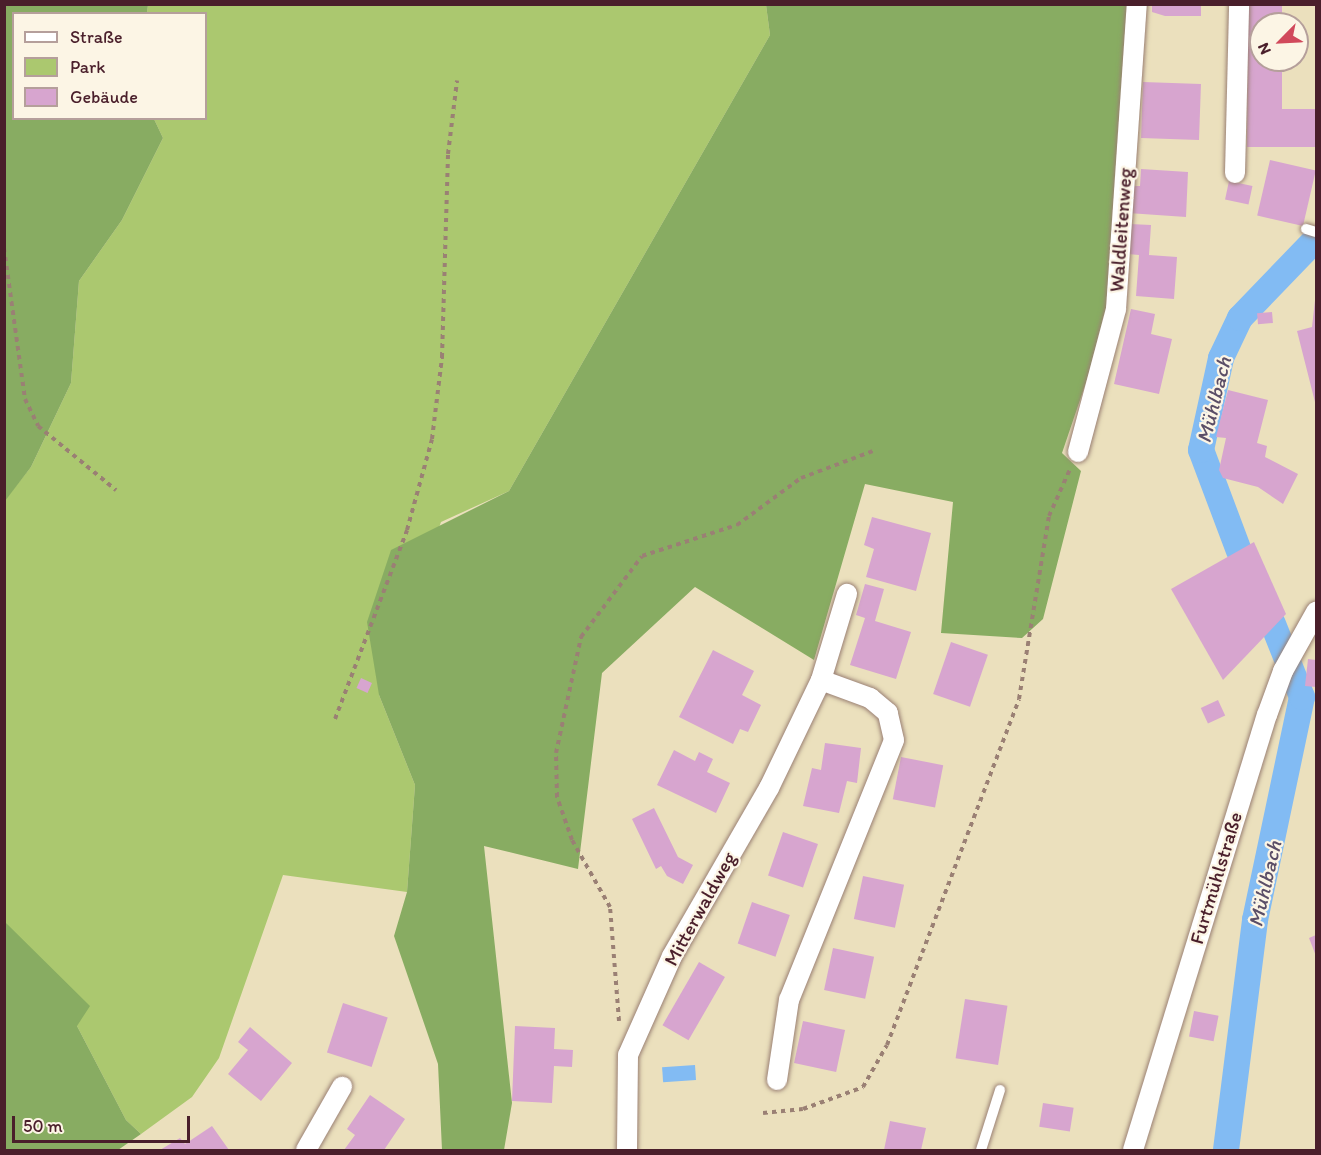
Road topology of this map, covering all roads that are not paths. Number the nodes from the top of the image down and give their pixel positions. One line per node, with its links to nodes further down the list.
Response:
1 (1137, 4): 4 (street, Waldleitenweg)
2 (1239, 4): 3 (street)
3 (1235, 173)
4 (1078, 452)
5 (847, 594): 7 (street, Mitterwaldweg)
6 (1317, 612): 14 (street, Furtmühlstraße)
7 (821, 680): 8 (street); 12 (street, Mitterwaldweg)
8 (777, 1080)
9 (342, 1087): 11 (street)
10 (1000, 1090): 13 (lane)
11 (306, 1150)
12 (627, 1150)
13 (981, 1150)
14 (1133, 1150)

